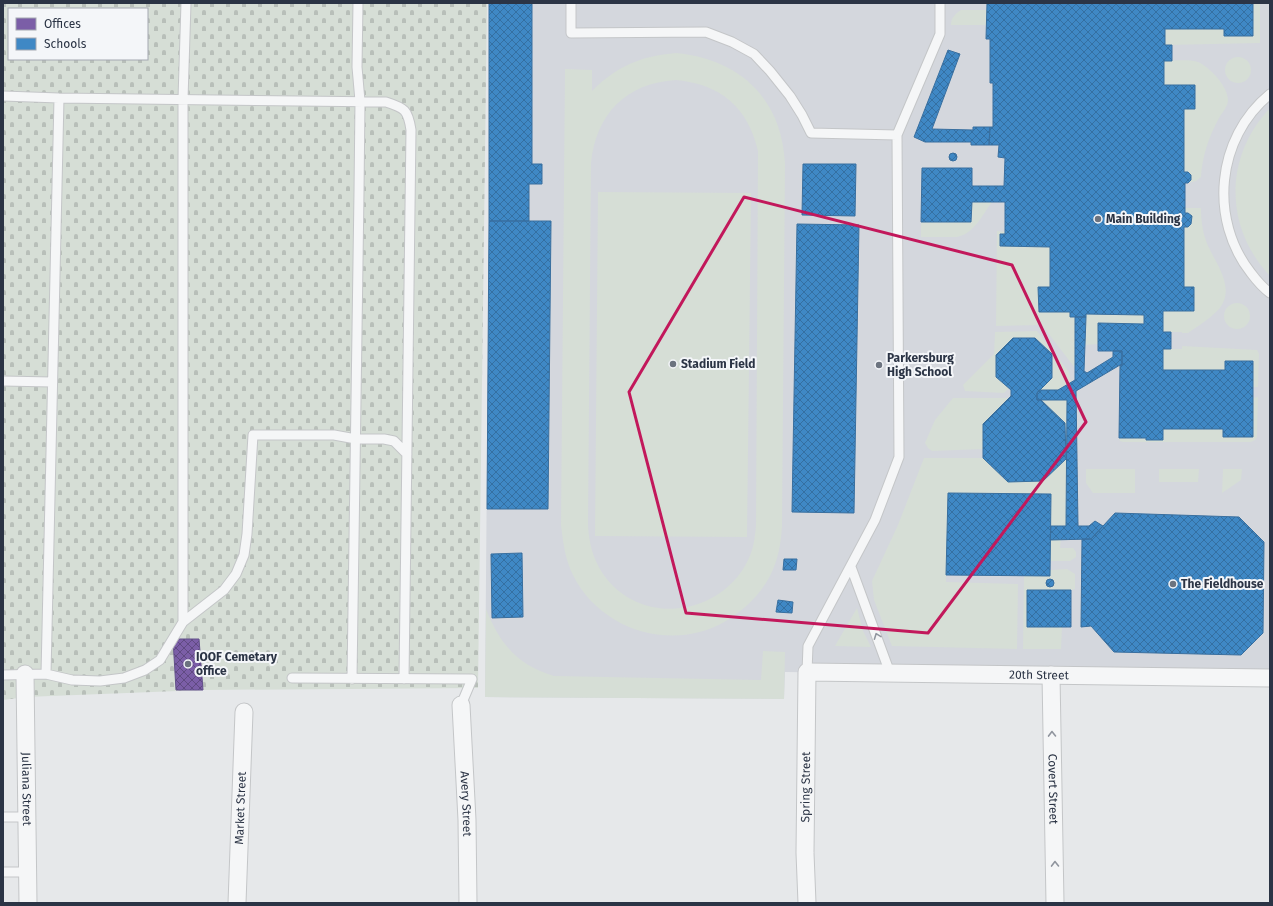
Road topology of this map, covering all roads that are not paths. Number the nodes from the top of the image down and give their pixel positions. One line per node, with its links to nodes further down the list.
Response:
1 (186, 3): 8 (lane)
2 (358, 3): 9 (lane)
3 (571, 3): 10 (lane)
4 (940, 3): 10 (lane)
5 (1270, 94): 11 (lane)
6 (3, 96): 7 (lane)
7 (59, 98): 8 (lane); 13 (lane)
8 (183, 99): 9 (lane); 17 (lane)
9 (360, 101): 14 (lane); 15 (lane)
10 (897, 135): 16 (lane)
11 (1270, 293)
12 (3, 381): 13 (lane)
13 (52, 382): 21 (lane)
14 (356, 439): 15 (lane); 17 (lane); 26 (lane)
15 (407, 454): 27 (lane)
16 (850, 567): 18 (lane); 19 (lane, one-way to 16)
17 (183, 622): 21 (lane)
18 (807, 672): 19 (street, 20th Street); 37 (street, Spring Street)
19 (890, 673): 23 (street, 20th Street)
20 (25, 674): 21 (lane); 22 (lane); 31 (street, Juliana Street)
21 (46, 674)
22 (3, 675)
23 (1051, 675): 25 (street, 20th Street); 38 (street, Covert Street, one-way to 23)
24 (292, 678): 26 (lane)
25 (1270, 678)
26 (352, 679): 27 (lane)
27 (404, 679): 28 (lane)
28 (461, 705): 36 (street, Avery Street)
29 (244, 712): 35 (street, Market Street)
30 (3, 817): 31 (lane)
31 (27, 817): 33 (street, Juliana Street)
32 (3, 872): 33 (lane)
33 (28, 872): 34 (street, Juliana Street)
34 (28, 903)
35 (236, 903)
36 (468, 903)
37 (807, 903)
38 (1055, 903)

